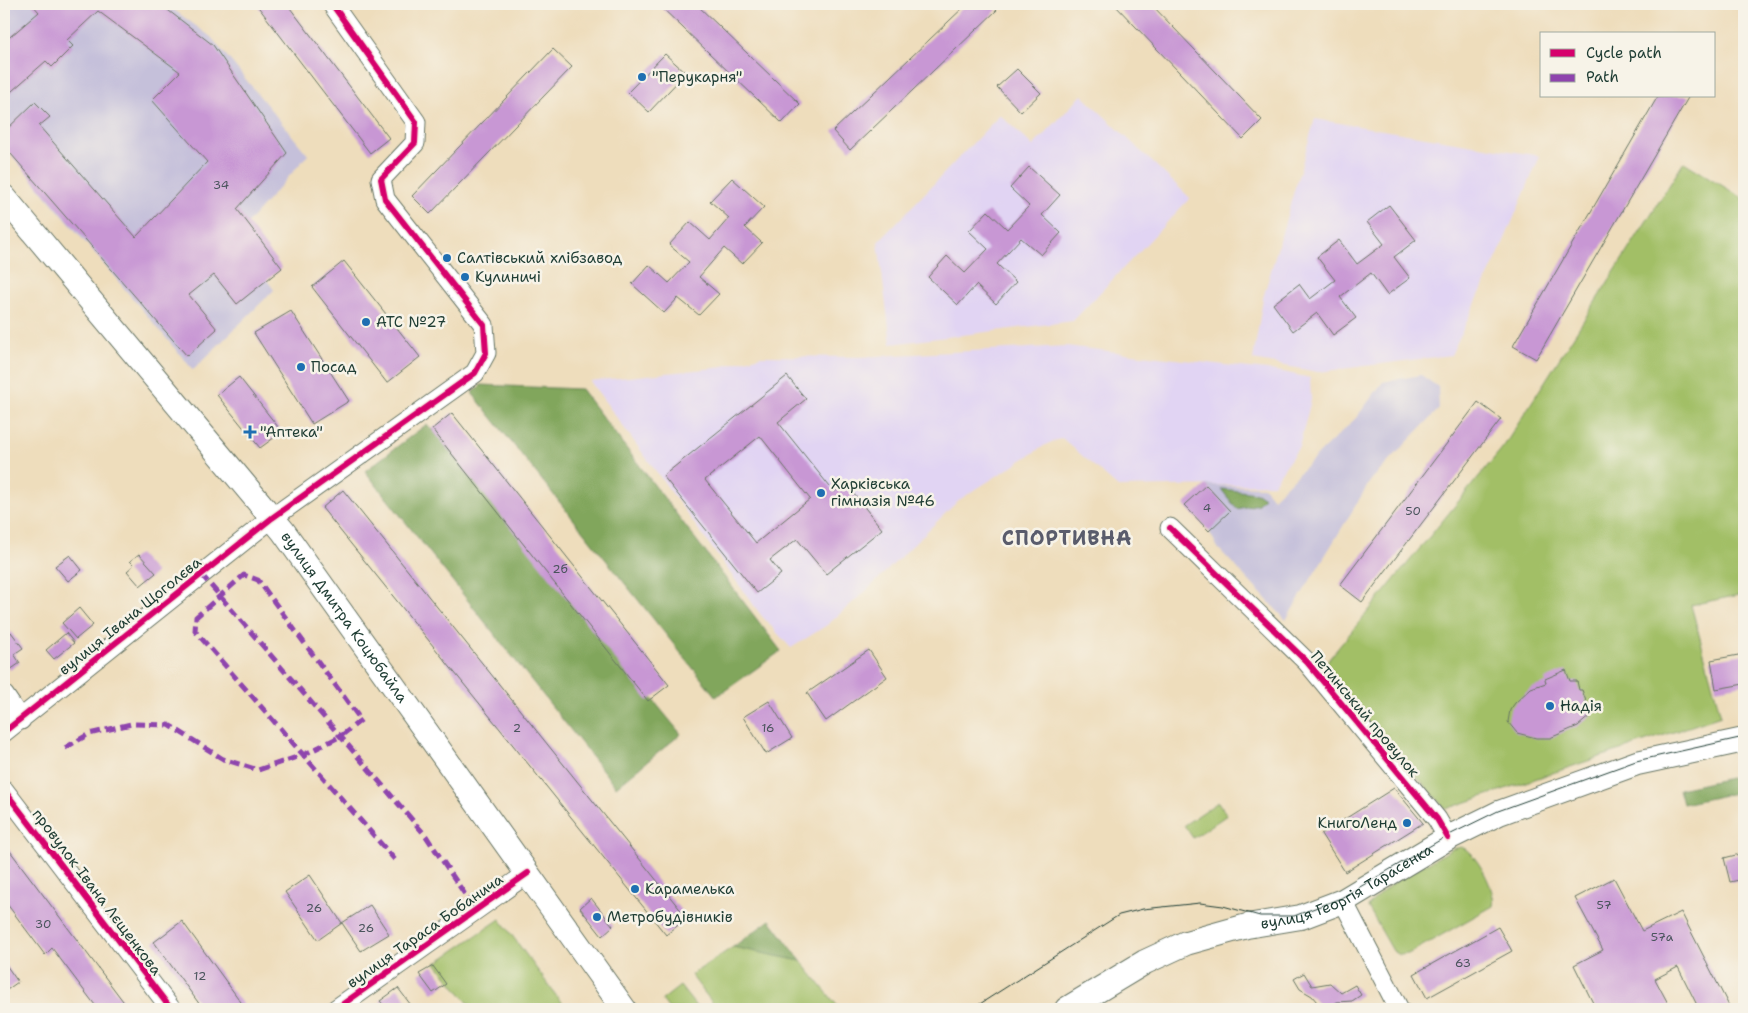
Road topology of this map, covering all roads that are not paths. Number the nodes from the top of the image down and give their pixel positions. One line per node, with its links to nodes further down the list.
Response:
1 (332, 4): 3 (street, вулиця Івана Щоголєва)
2 (4, 197): 3 (main road, вулиця Дмитра Коцюбайла)
3 (272, 518): 6 (street, вулиця Івана Щоголєва); 11 (main road, вулиця Дмитра Коцюбайла)
4 (1170, 528): 10 (street, Петинський провулок)
5 (4, 695): 6 (street)
6 (21, 720): 7 (street, вулиця Івана Щоголєва)
7 (4, 732)
8 (1744, 740): 10 (main road, вулиця Георгія Тарасенка)
9 (4, 790): 13 (street, провулок Івана Лєщенкова)
10 (1448, 838): 12 (main road, вулиця Георгія Тарасенка)
11 (528, 873): 14 (street, вулиця Тараса Бобанича); 15 (main road, вулиця Дмитра Коцюбайла)
12 (1342, 901): 16 (main road, вулиця Георгія Тарасенка); 17 (street)
13 (171, 1009)
14 (336, 1009)
15 (624, 1009)
16 (1067, 1009)
17 (1399, 1009)

